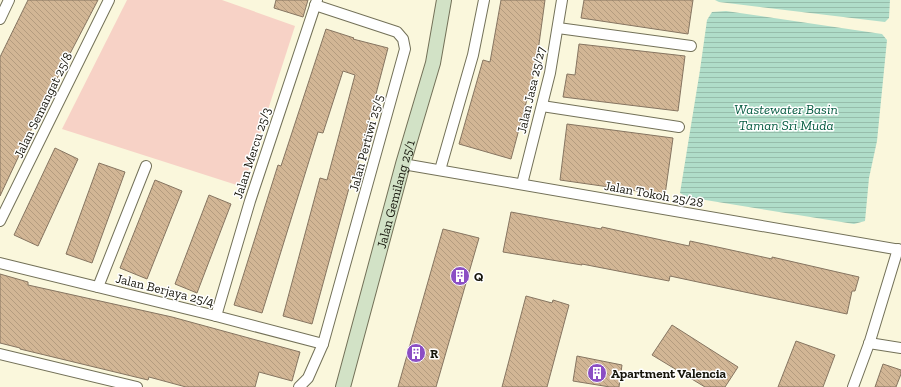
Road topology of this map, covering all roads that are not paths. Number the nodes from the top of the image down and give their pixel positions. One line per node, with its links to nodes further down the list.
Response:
1 (9, 0): 7 (street)
2 (109, 0): 16 (street, Jalan Semangat 25/8)
3 (444, 0): 12 (street, Jalan Gemilang 25/1)
4 (484, 0): 14 (street)
5 (562, 0): 8 (street, Jalan Jasa 25/27)
6 (316, 2): 20 (street, Jalan Mercu 25/3); 22 (street, Jalan Pertiwi 25/5)
7 (0, 19)
8 (558, 28): 9 (street); 10 (street, Jalan Jasa 25/27)
9 (691, 46)
10 (542, 106): 11 (street); 15 (street, Jalan Jasa 25/27)
11 (679, 127)
12 (403, 164): 14 (street, Jalan Tokoh 25/28); 27 (street, Jalan Gemilang 25/1)
13 (146, 166): 19 (street)
14 (440, 170): 15 (street, Jalan Tokoh 25/28)
15 (522, 184): 17 (street, Jalan Tokoh 25/28)
16 (0, 221)
17 (899, 249): 21 (street)
18 (0, 263): 19 (street, Jalan Berjaya 25/4)
19 (98, 287): 20 (street, Jalan Berjaya 25/4)
20 (216, 316): 22 (street, Jalan Berjaya 25/4)
21 (869, 343): 23 (street); 28 (street)
22 (323, 344): 26 (street, Jalan Pertiwi 25/5)
23 (901, 348)
24 (0, 354): 25 (street)
25 (137, 387)
26 (299, 387)
27 (343, 387)
28 (853, 387)

